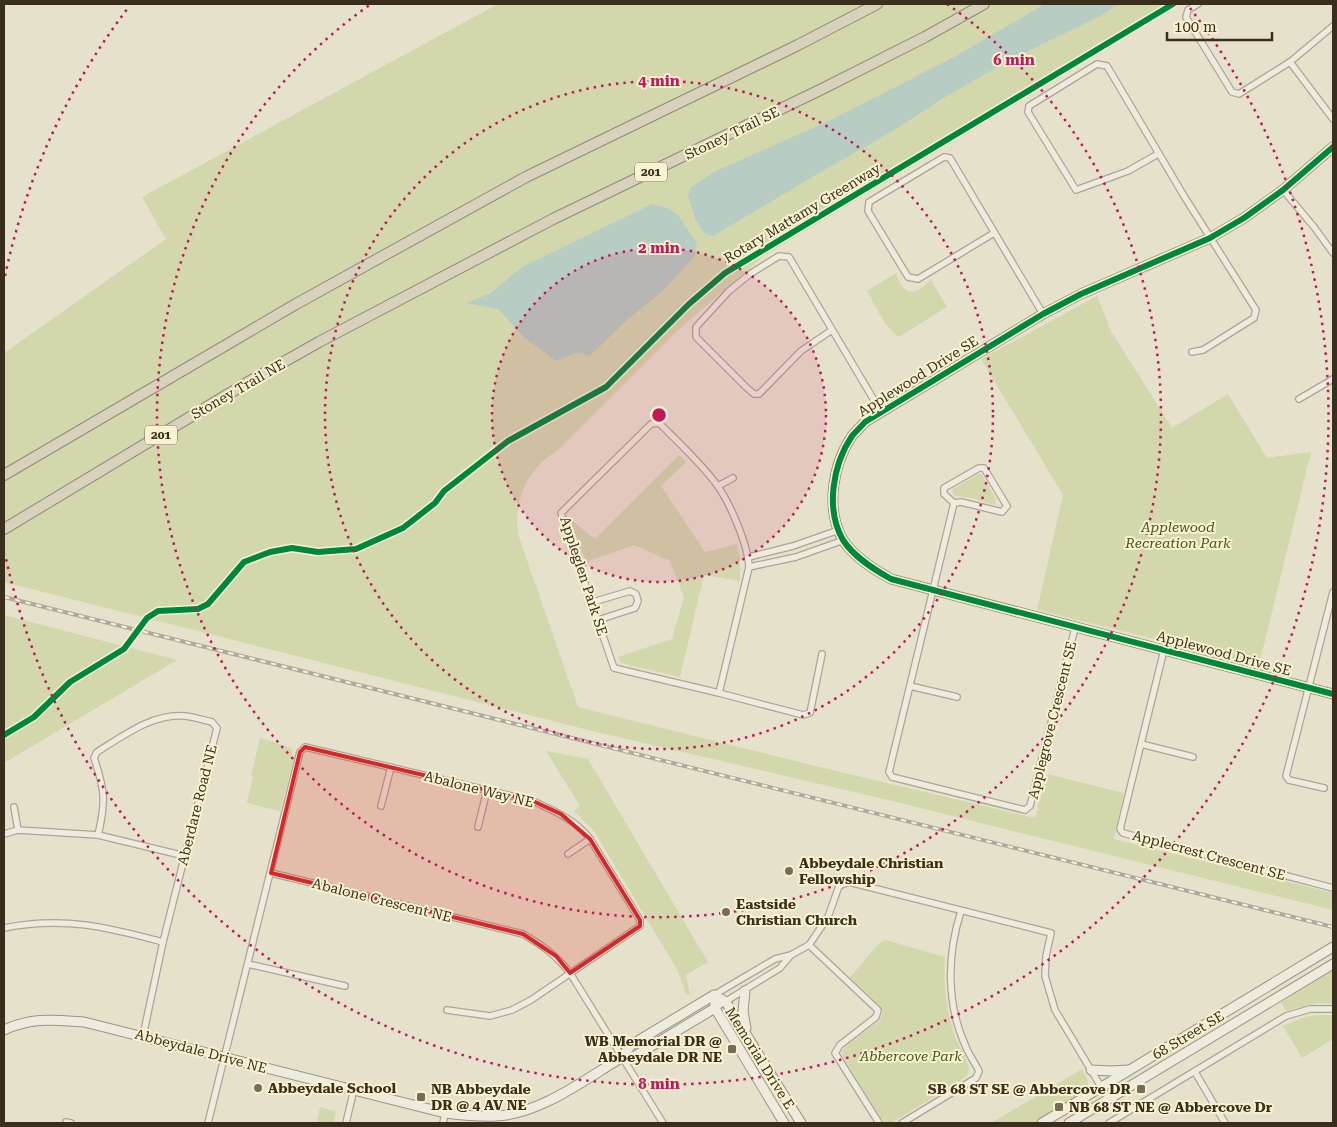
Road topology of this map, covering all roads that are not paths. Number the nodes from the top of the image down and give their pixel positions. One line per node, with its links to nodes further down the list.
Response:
1 (878, 4): 20 (highway)
2 (984, 4): 15 (highway, Stoney Trail SE / 201)
3 (1198, 4): 5 (street)
4 (1333, 26): 5 (street)
5 (1290, 62): 6 (street)
6 (1333, 119)
7 (1333, 148): 9 (street, Applewood Drive SE)
8 (1158, 154): 8 (street); 11 (street)
9 (1283, 190): 11 (street, Applewood Drive SE); 12 (street)
10 (994, 233): 10 (street); 13 (street)
11 (1210, 238): 13 (street, Applewood Drive SE); 16 (street)
12 (1333, 253)
13 (1043, 314): 19 (street, Applewood Drive SE)
14 (832, 330): 14 (street); 19 (street)
15 (319, 342): 24 (highway, Stoney Trail NE / 201)
16 (1192, 352)
17 (1333, 379): 18 (street)
18 (1299, 399)
19 (881, 412): 25 (street, Applewood Drive SE)
20 (4, 475)
21 (733, 478): 22 (street)
22 (718, 486): 28 (street, Appleglen Park SE); 33 (street, Appleglen Park SE)
23 (954, 503): 23 (street); 31 (street, Applegrove Crescent SE)
24 (4, 529)
25 (839, 530): 26 (street, Applewood Drive SE); 27 (street)
26 (844, 540): 29 (street); 31 (street, Applewood Drive SE)
27 (793, 546): 28 (street); 29 (street)
28 (749, 557): 30 (street, Appleglen Park SE)
29 (796, 557): 30 (street)
30 (749, 567): 40 (street, Appleglen Park SE)
31 (934, 590): 35 (street, Applewood Drive SE); 38 (street, Applegrove Crescent SE)
32 (1333, 592): 39 (street)
33 (593, 602): 34 (street, Appleglen Park SE); 34 (street)
34 (598, 620): 40 (street, Appleglen Park SE)
35 (1075, 628): 36 (street, Applewood Drive SE); 38 (street, Applegrove Crescent SE)
36 (1164, 650): 39 (street, Applewood Drive SE); 43 (street, Applecrest Crescent SE)
37 (822, 654): 40 (street)
38 (910, 686): 42 (street)
39 (1309, 688): 41 (street, Applewood Drive SE); 46 (street)
40 (719, 693)
41 (1333, 694)
42 (956, 697)
43 (1142, 744): 44 (street); 58 (street, Applecrest Crescent SE)
44 (1193, 757)
45 (391, 767): 47 (street, Abalone Way NE); 48 (street); 57 (street, Abalone Way NE)
46 (1324, 788)
47 (487, 790): 50 (street); 54 (street, Abalone Way NE)
48 (381, 806)
49 (14, 807): 51 (street)
50 (478, 827)
51 (18, 830): 52 (street); 53 (street)
52 (4, 834)
53 (98, 834): 56 (street); 56 (street, Aberdare Road NE)
54 (590, 839): 55 (street); 67 (street, Abalone Way NE)
55 (568, 854)
56 (185, 856): 61 (street, Aberdare Road NE)
57 (271, 872): 65 (street); 67 (street, Abalone Crescent NE)
58 (1333, 888)
59 (961, 911): 62 (street); 80 (street); 94 (street)
60 (4, 928): 61 (street)
61 (163, 942): 76 (street, Aberdare Road NE)
62 (809, 944): 64 (street); 93 (street)
63 (1333, 947): 81 (street, 68 Street SE)
64 (791, 955): 69 (street); 70 (street)
65 (248, 964): 68 (street); 78 (street)
66 (1333, 964): 85 (street, 68 Street SE)
67 (570, 973): 74 (street); 79 (street, Abalone Crescent NE)
68 (345, 986)
69 (745, 991): 71 (street); 77 (street)
70 (714, 995): 71 (street, Memorial Drive E); 72 (street, Memorial Drive E); 79 (street, Abbeydale Drive NE)
71 (726, 1002): 72 (street); 77 (street, Memorial Drive E)
72 (715, 1008): 79 (street, Abbeydale Drive NE); 91 (street, Memorial Drive E)
73 (1333, 1009): 82 (street)
74 (448, 1010)
75 (4, 1030): 76 (street, Abbeydale Drive NE)
76 (143, 1036): 78 (street, Abbeydale Drive NE)
77 (747, 1036): 92 (street, Memorial Drive E)
78 (224, 1058): 84 (street, Abbeydale Drive NE); 87 (street)
79 (621, 1058): 86 (street, Abbeydale Drive NE); 90 (street, Abalone Crescent NE)
80 (1091, 1070): 81 (street); 83 (street)
81 (1131, 1070): 83 (street, 68 Street SE)
82 (1194, 1072): 97 (street); 98 (street)
83 (1101, 1088): 85 (street); 95 (street, 68 Street SE)
84 (354, 1089): 86 (street, Abbeydale Drive NE); 88 (street)
85 (1108, 1100): 96 (street, 68 Street SE)
86 (446, 1113): 89 (street)
87 (208, 1123)
88 (346, 1123)
89 (443, 1123)
90 (662, 1123)
91 (784, 1123)
92 (800, 1123)
93 (879, 1123)
94 (902, 1123)
95 (1042, 1123)
96 (1069, 1123)
97 (1109, 1123)
98 (1225, 1123)

